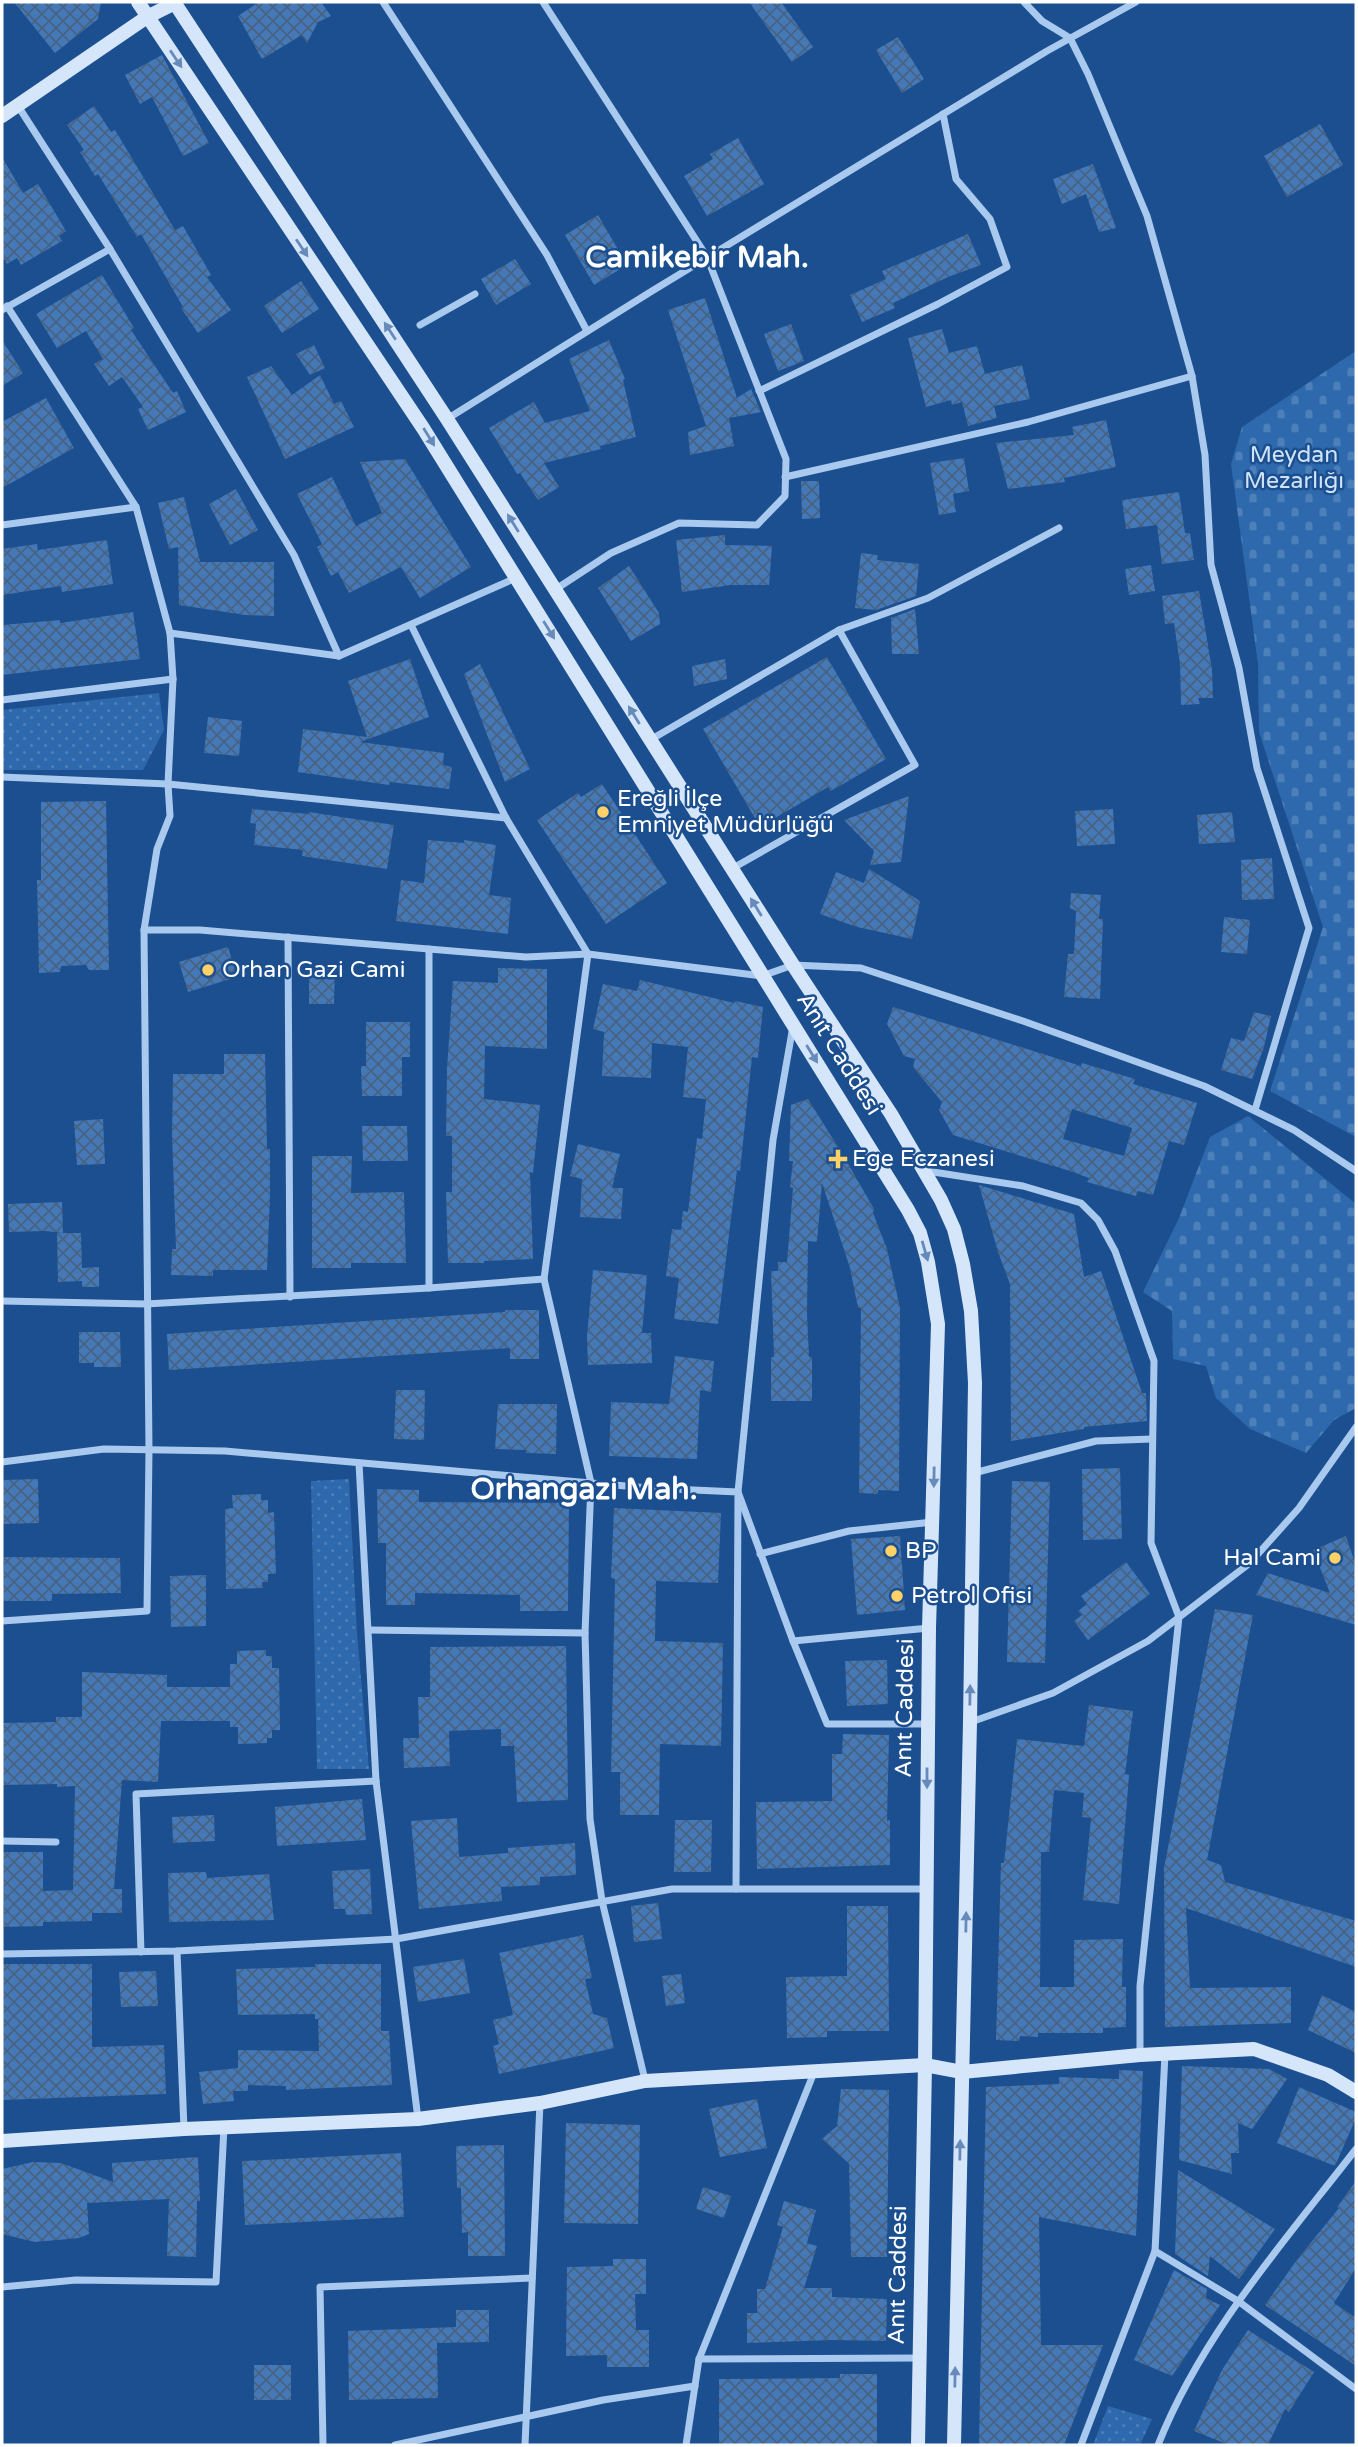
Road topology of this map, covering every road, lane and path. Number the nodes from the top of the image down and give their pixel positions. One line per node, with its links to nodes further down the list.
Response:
1 (138, 2): 7 (main road, Anıt Caddesi)
2 (176, 2): 7 (main road); 20 (main road, one-way to 2)
3 (383, 2): 17 (street)
4 (543, 2): 13 (street)
5 (1024, 2): 8 (street)
6 (1136, 2): 8 (street)
7 (147, 17): 9 (main road); 25 (main road, Anıt Caddesi, one-way to 25)
8 (1070, 38): 10 (street); 18 (street)
9 (17, 105): 11 (main road); 12 (street)
10 (943, 114): 13 (street); 19 (street)
11 (2, 116)
12 (110, 249): 15 (street); 30 (street)
13 (707, 257): 17 (street); 19 (street)
14 (475, 294): 16 (street)
15 (5, 308): 22 (street)
16 (420, 325)
17 (587, 331): 20 (street)
18 (1192, 376): 21 (street); 45 (street)
19 (759, 391): 21 (street)
20 (447, 419): 26 (main road, one-way to 20)
21 (785, 477): 26 (street)
22 (136, 507): 23 (street); 29 (street)
23 (2, 525)
24 (1059, 528): 28 (street)
25 (516, 578): 27 (street); 43 (main road, Anıt Caddesi, one-way to 43)
26 (555, 590): 33 (main road, one-way to 26)
27 (411, 625): 30 (street); 36 (street)
28 (839, 630): 33 (street); 37 (street)
29 (170, 633): 30 (street); 31 (street)
30 (339, 656)
31 (173, 679): 32 (street); 35 (street)
32 (2, 700)
33 (650, 740): 37 (main road)
34 (2, 777): 35 (street)
35 (168, 784): 36 (street); 38 (street)
36 (506, 818): 41 (street)
37 (732, 869): 42 (main road, one-way to 37)
38 (144, 930): 39 (street); 52 (street)
39 (288, 937): 40 (street); 50 (street)
40 (429, 949): 41 (street); 49 (street)
41 (588, 954): 43 (street); 48 (street)
42 (793, 965): 43 (street); 45 (street); 46 (main road)
43 (762, 976): 44 (main road, Anıt Caddesi)
44 (793, 1023): 60 (street); 61 (main road, Anıt Caddesi, one-way to 61)
45 (1255, 1110): 47 (street)
46 (924, 1171): 54 (street); 58 (main road)
47 (1356, 1171)
48 (544, 1279): 49 (street); 59 (street)
49 (429, 1289): 50 (street)
50 (290, 1297): 52 (street)
51 (2, 1301): 52 (street)
52 (146, 1304): 55 (street)
53 (1356, 1427): 63 (street)
54 (1152, 1438): 58 (street); 63 (street)
55 (149, 1450): 56 (street); 57 (street); 64 (street)
56 (2, 1462)
57 (359, 1463): 59 (street); 66 (street)
58 (973, 1473): 69 (main road, one-way to 58)
59 (591, 1483): 60 (street); 67 (street)
60 (738, 1492): 62 (street); 74 (street)
61 (933, 1522): 62 (street); 65 (main road, Anıt Caddesi)
62 (760, 1554): 68 (street)
63 (1179, 1617): 69 (street); 82 (street)
64 (2, 1621)
65 (929, 1628): 68 (street); 70 (main road, Anıt Caddesi)
66 (370, 1630): 67 (street); 71 (street)
67 (585, 1633): 76 (street)
68 (793, 1641): 70 (street)
69 (970, 1722): 85 (main road, one-way to 69)
70 (928, 1724): 75 (main road, Anıt Caddesi, one-way to 75)
71 (376, 1781): 77 (street); 79 (street)
72 (2, 1841): 73 (street)
73 (56, 1842)
74 (736, 1889): 75 (street); 76 (street)
75 (926, 1889): 83 (main road, Anıt Caddesi)
76 (602, 1901): 77 (street); 86 (street)
77 (396, 1939): 78 (street); 89 (street)
78 (177, 1951): 79 (street); 91 (street)
79 (141, 1952): 80 (street)
80 (2, 1954)
81 (1165, 2053): 82 (main road); 87 (main road); 94 (street)
82 (1140, 2055): 85 (main road)
83 (925, 2065): 84 (main road); 85 (main road); 98 (main road, Anıt Caddesi)
84 (815, 2070): 86 (main road); 99 (street)
85 (962, 2072): 108 (main road, one-way to 85)
86 (645, 2081): 88 (main road)
87 (1356, 2092)
88 (540, 2103): 89 (main road); 95 (street)
89 (418, 2119): 90 (main road)
90 (224, 2127): 91 (main road); 96 (street)
91 (184, 2129): 92 (main road)
92 (2, 2141)
93 (1356, 2149): 97 (street)
94 (1155, 2251): 97 (street); 109 (street)
95 (532, 2278): 102 (street); 103 (street)
96 (2, 2287)
97 (1238, 2301): 101 (street); 110 (street)
98 (919, 2358): 99 (street); 107 (main road, Anıt Caddesi)
99 (699, 2359): 100 (street)
100 (695, 2386): 102 (street); 106 (street)
101 (1356, 2389)
102 (526, 2416): 104 (street); 105 (street)
103 (323, 2445)
104 (395, 2445)
105 (525, 2445)
106 (686, 2445)
107 (918, 2445)
108 (954, 2445)
109 (1082, 2445)
110 (1158, 2445)

